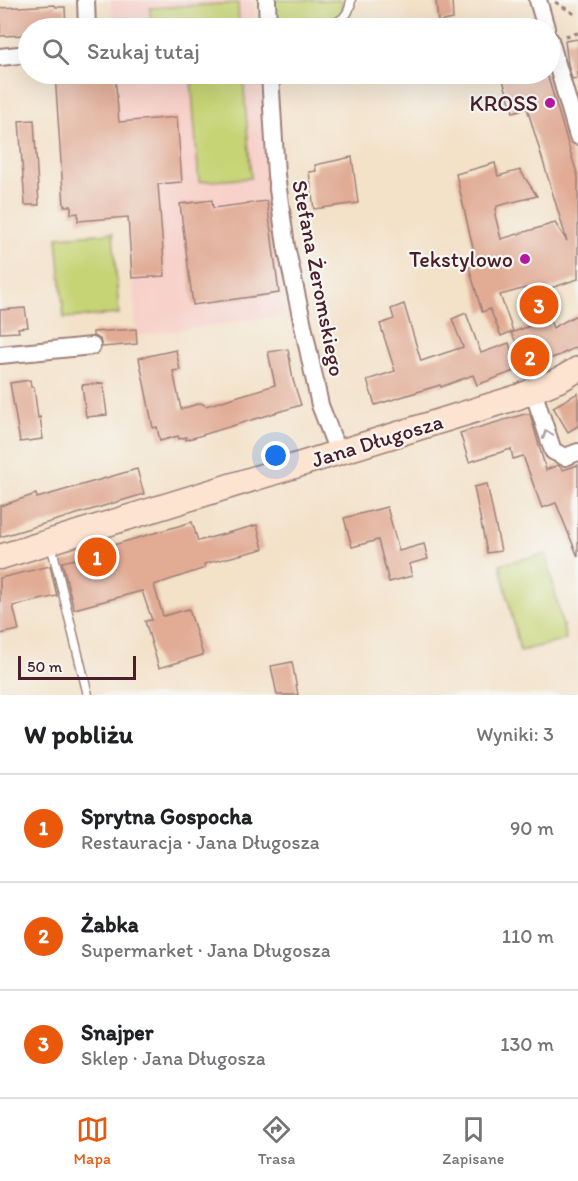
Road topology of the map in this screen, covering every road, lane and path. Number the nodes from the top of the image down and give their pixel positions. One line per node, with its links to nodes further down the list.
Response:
1 (86, 0): 7 (street)
2 (267, 0): 8 (street)
3 (351, 0): 9 (lane)
4 (538, 0): 10 (street)
5 (551, 0): 6 (path)
6 (578, 16)
7 (87, 18)
8 (268, 18)
9 (345, 18)
10 (544, 18)
11 (578, 33): 12 (path)
12 (560, 35)
13 (18, 55): 14 (street)
14 (0, 57)
15 (560, 69): 17 (street)
16 (271, 84): 22 (street, Stefana Żeromskiego)
17 (578, 136)
18 (92, 346): 19 (street)
19 (0, 355)
20 (578, 369): 21 (street, Jana Długosza)
21 (534, 391): 22 (street, Jana Długosza); 23 (street, one-way to 21)
22 (338, 452): 24 (street, Jana Długosza)
23 (578, 452)
24 (50, 542): 25 (street, Jana Długosza); 26 (lane)
25 (0, 557)
26 (88, 695)

